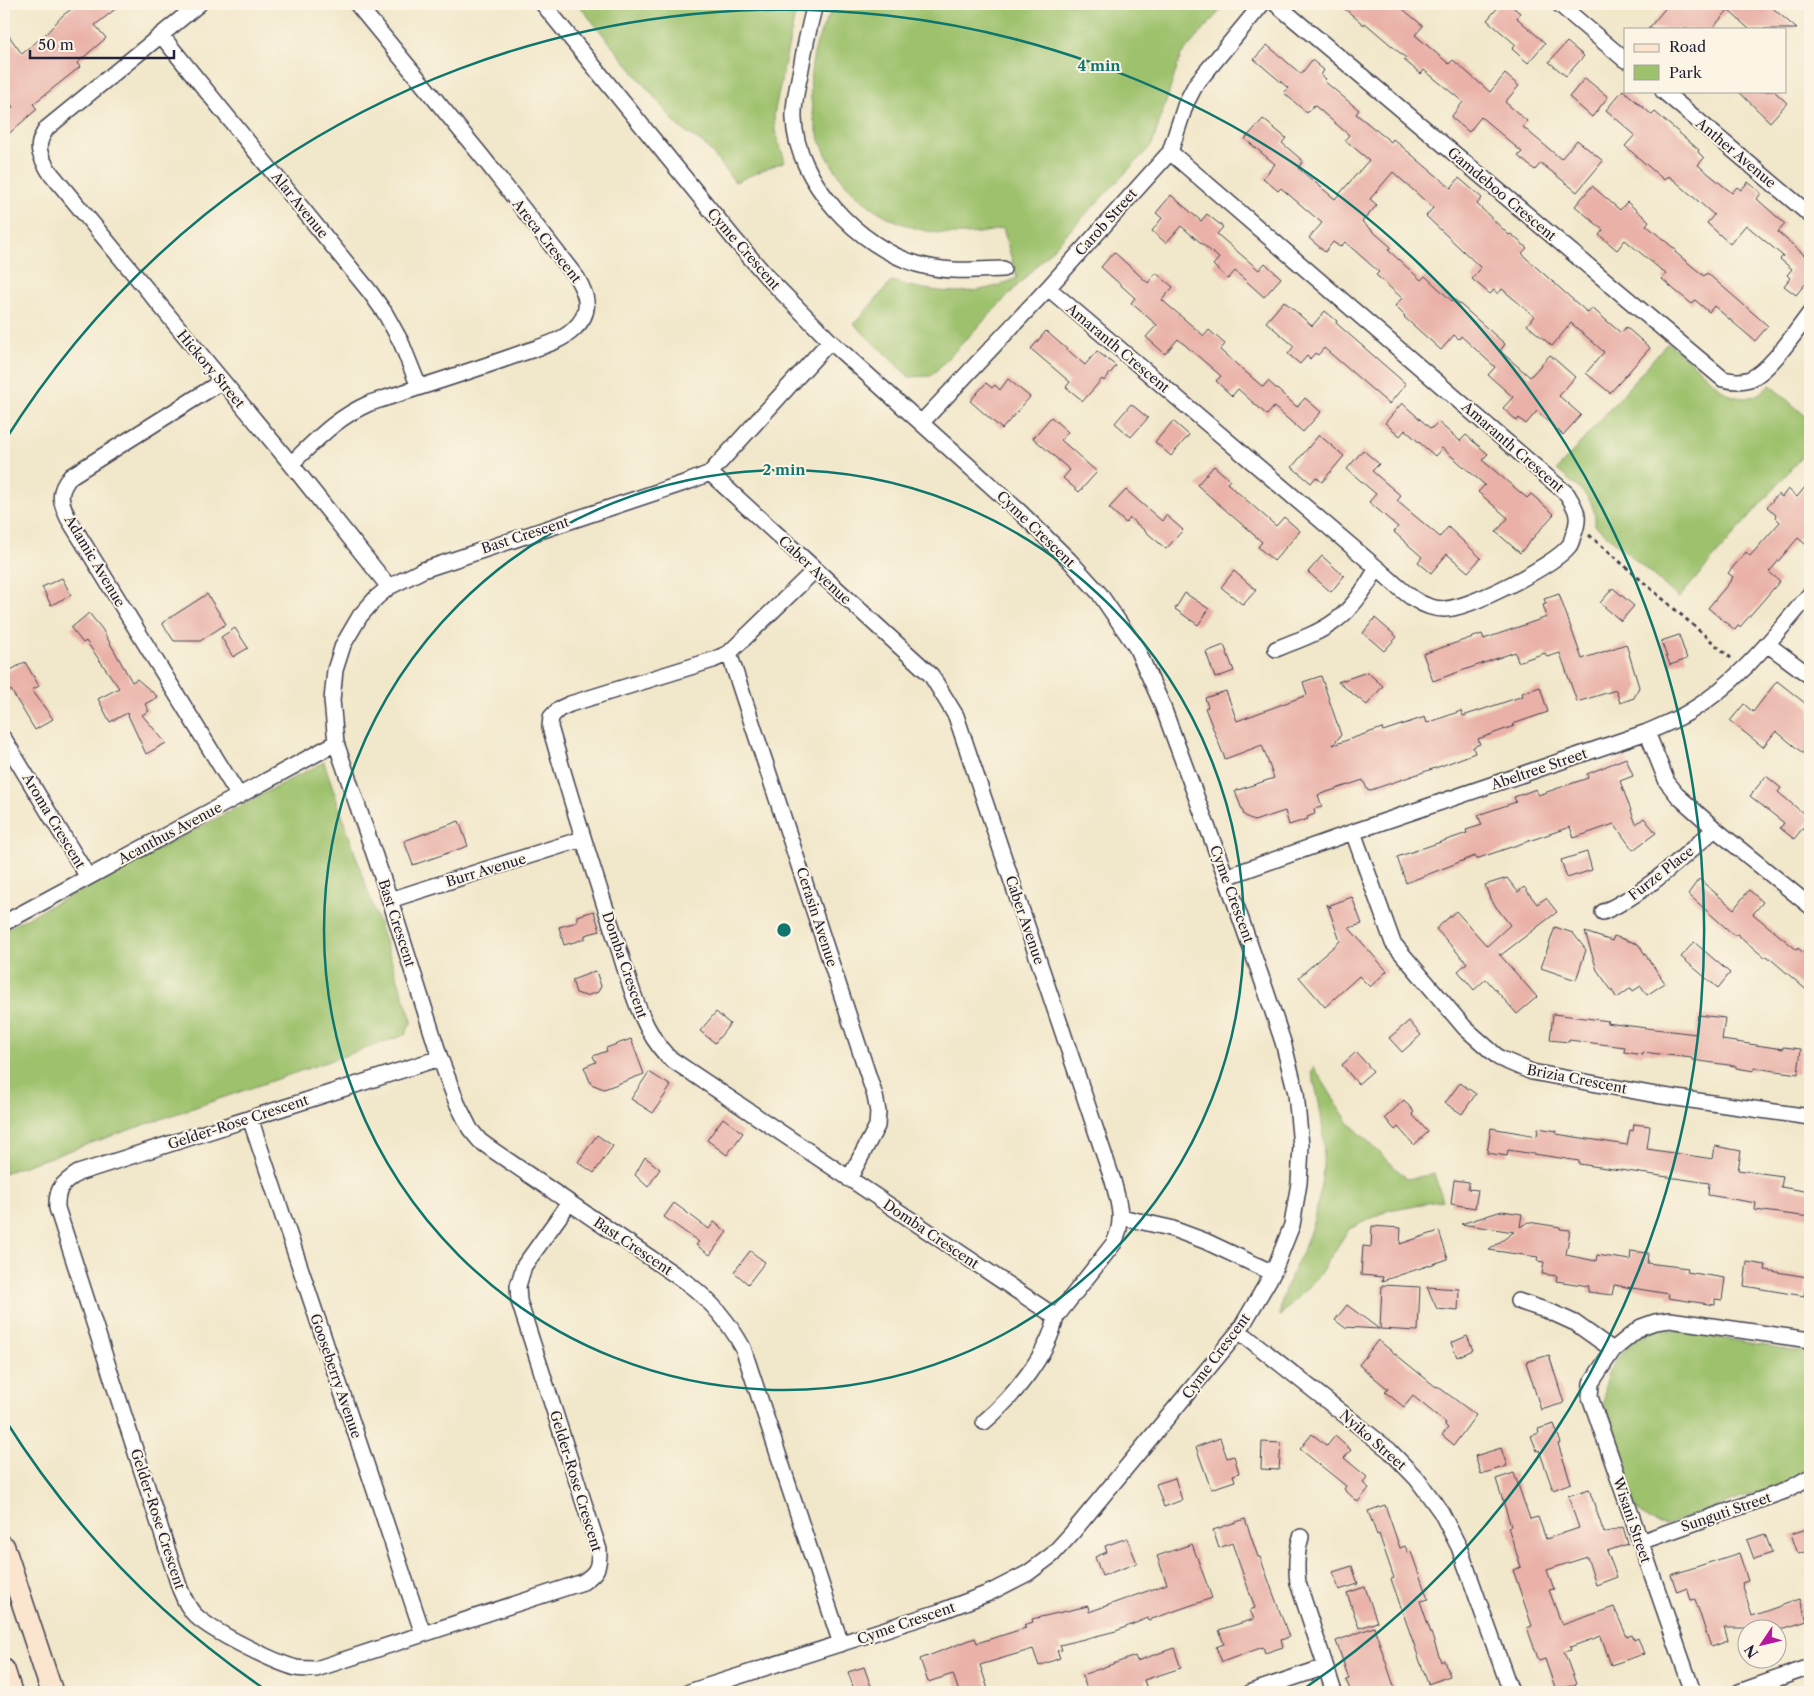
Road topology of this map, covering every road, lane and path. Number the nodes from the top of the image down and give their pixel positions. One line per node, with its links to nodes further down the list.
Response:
1 (199, 4): 8 (street)
2 (358, 4): 18 (street, Areca Crescent)
3 (543, 4): 16 (street, Cyme Crescent)
4 (815, 4): 13 (street)
5 (1262, 4): 11 (street, Carob Street)
6 (1276, 4): 15 (street, Gamdeboo Crescent)
7 (1559, 4): 9 (street)
8 (161, 35): 17 (street, Hickory Street); 18 (street, Alar Avenue)
9 (1624, 59)
10 (1663, 92): 12 (street, Anther Avenue)
11 (1170, 152): 14 (street, Carob Street); 22 (street, Amaranth Crescent)
12 (1810, 215)
13 (1003, 269)
14 (1048, 288): 19 (street, Carob Street); 23 (street, Amaranth Crescent)
15 (1810, 313)
16 (830, 341): 19 (street, Cyme Crescent); 21 (street, Bast Crescent)
17 (221, 382): 20 (street, Hickory Street); 35 (street, Adamic Avenue)
18 (418, 387): 20 (street, Areca Crescent)
19 (922, 422): 40 (street, Cyme Crescent)
20 (290, 464): 25 (street, Hickory Street)
21 (710, 473): 24 (street, Caber Avenue); 25 (street, Bast Crescent)
22 (1578, 525): 23 (street, Amaranth Crescent); 30 (path)
23 (1377, 568): 28 (street)
24 (815, 570): 29 (street, Domba Crescent); 50 (street, Caber Avenue)
25 (389, 587): 34 (street, Bast Crescent)
26 (1810, 594): 27 (street, Abeltree Street)
27 (1767, 644): 30 (street, Abeltree Street); 31 (street)
28 (1276, 649)
29 (729, 653): 38 (street, Domba Crescent); 48 (street, Cerasin Avenue)
30 (1744, 669): 32 (street, Abeltree Street)
31 (1810, 676)
32 (1647, 732): 36 (street); 37 (street, Abeltree Street)
33 (4, 739): 39 (street, Aroma Crescent)
34 (336, 743): 35 (street, Acanthus Avenue); 41 (street, Bast Crescent)
35 (239, 796): 39 (street, Acanthus Avenue)
36 (1715, 829): 42 (street); 43 (street, Furze Place)
37 (1353, 832): 40 (street, Abeltree Street); 46 (street, Brizia Crescent)
38 (582, 840): 41 (street, Burr Avenue); 48 (street, Domba Crescent)
39 (88, 877): 44 (street, Acanthus Avenue)
40 (1226, 877): 51 (street, Cyme Crescent)
41 (390, 900): 45 (street, Bast Crescent)
42 (1810, 906)
43 (1603, 912)
44 (4, 923)
45 (440, 1058): 47 (street, Gelder-Rose Crescent); 49 (street, Bast Crescent)
46 (1810, 1117)
47 (250, 1118): 62 (street, Gooseberry Avenue); 62 (street, Gelder-Rose Crescent)
48 (849, 1179): 53 (street, Domba Crescent)
49 (569, 1203): 62 (street, Gelder-Rose Crescent); 63 (street, Bast Crescent)
50 (1121, 1217): 51 (street); 53 (street, Caber Avenue)
51 (1273, 1273): 54 (street, Cyme Crescent)
52 (1518, 1301): 56 (street)
53 (1056, 1317): 57 (street, Caber Avenue)
54 (1238, 1331): 63 (street, Cyme Crescent); 72 (street, Nyiko Street)
55 (1810, 1340): 56 (street, Wisani Street)
56 (1613, 1350): 60 (street, Wisani Street)
57 (984, 1422)
58 (1810, 1477): 60 (street, Sunguti Street)
59 (1301, 1537): 64 (street)
60 (1640, 1542): 73 (street, Wisani Street)
61 (4, 1547): 68 (street)
62 (423, 1634)
63 (841, 1644): 69 (street, Cyme Crescent)
64 (1325, 1667): 70 (street); 71 (street)
65 (1810, 1668): 74 (street)
66 (4, 1670): 67 (street)
67 (11, 1692)
68 (52, 1692)
69 (689, 1692)
70 (1251, 1692)
71 (1334, 1692)
72 (1511, 1692)
73 (1693, 1692)
74 (1739, 1692)

